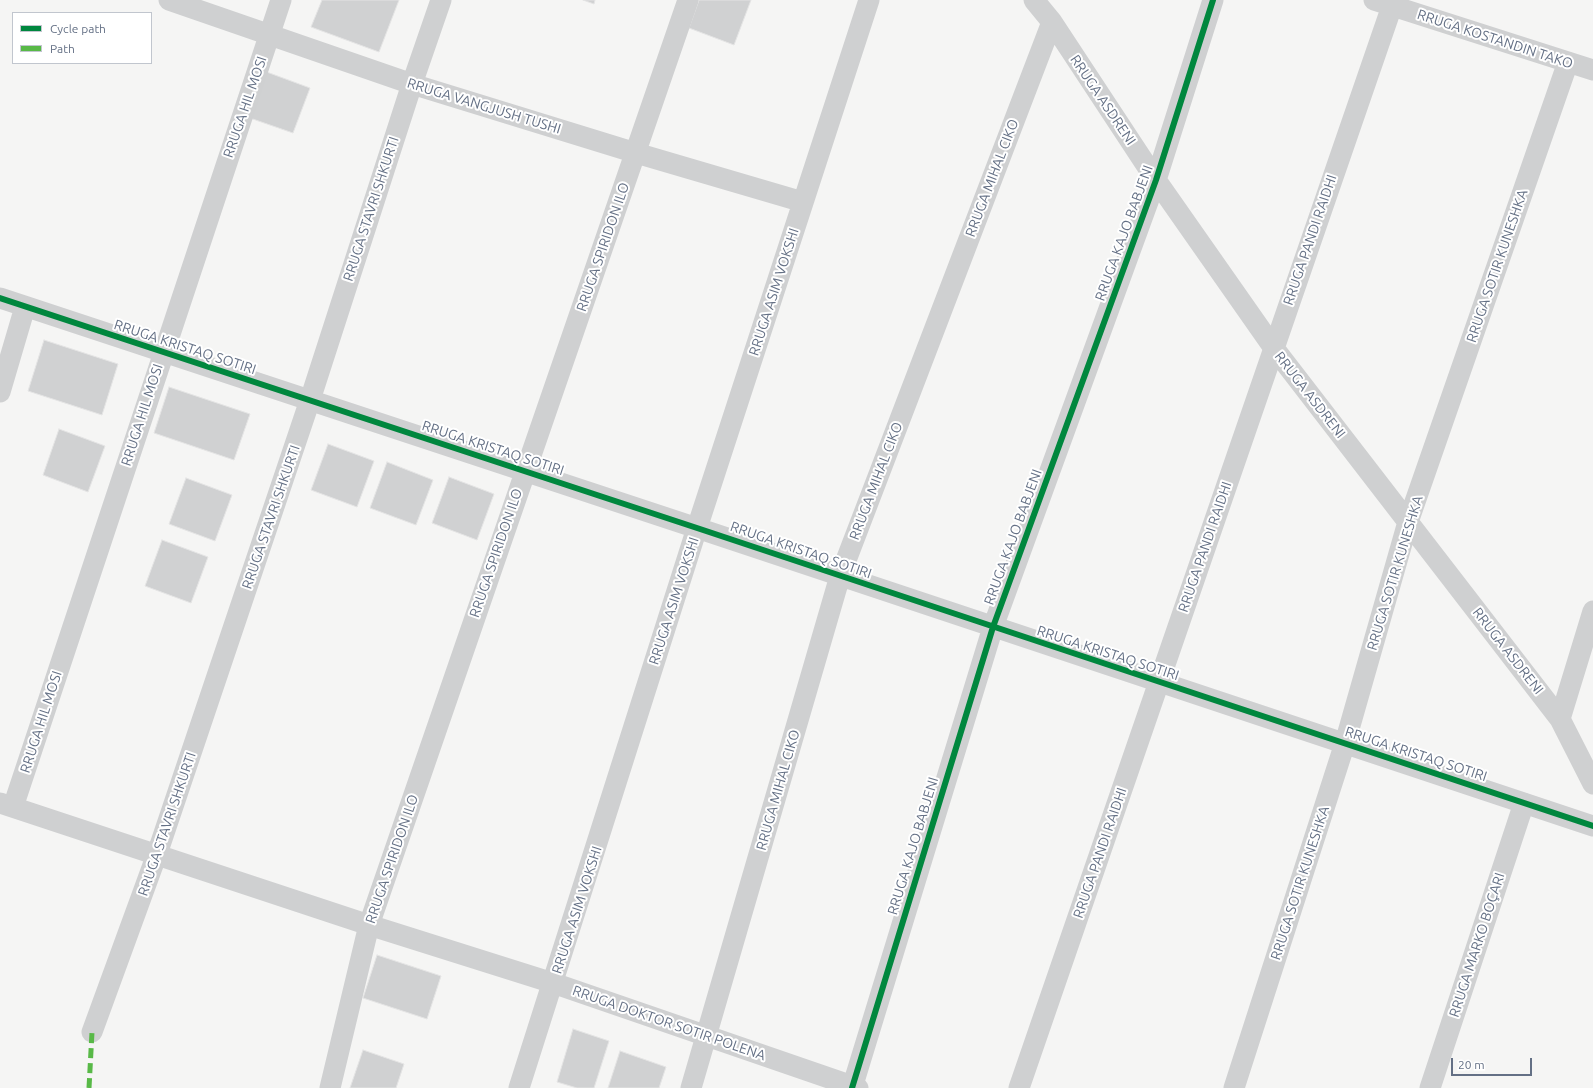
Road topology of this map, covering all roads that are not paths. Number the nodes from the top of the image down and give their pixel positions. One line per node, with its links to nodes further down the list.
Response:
1 (169, 0): 10 (street, RRUGA VANGJUSH TUSHI)
2 (281, 0): 10 (street, RRUGA HIL MOSI)
3 (441, 0): 13 (street, RRUGA STAVRI SHKURTI)
4 (688, 0): 14 (street, RRUGA SPIRIDON ILO)
5 (869, 0): 16 (street, RRUGA ASIM VOKSHI)
6 (1034, 0): 9 (street, RRUGA ASDRENI)
7 (1213, 0): 15 (street, RRUGA KAJO BABJENI)
8 (1383, 3): 11 (street, RRUGA KOSTANDIN TAKO); 19 (street, RRUGA PANDI RAIDHI)
9 (1052, 22): 15 (street, RRUGA ASDRENI); 26 (street, RRUGA MIHAL CIKO)
10 (269, 35): 13 (street, RRUGA VANGJUSH TUSHI); 20 (street, RRUGA HIL MOSI)
11 (1568, 62): 12 (street, RRUGA KOSTANDIN TAKO); 24 (street, RRUGA SOTIR KUNESHKA)
12 (1593, 70)
13 (412, 84): 14 (street, RRUGA VANGJUSH TUSHI); 22 (street, RRUGA STAVRI SHKURTI)
14 (636, 153): 16 (street, RRUGA VANGJUSH TUSHI); 23 (street, RRUGA SPIRIDON ILO)
15 (1156, 180): 19 (street, RRUGA ASDRENI); 28 (street, RRUGA KAJO BABJENI)
16 (803, 202): 25 (street, RRUGA ASIM VOKSHI)
17 (0, 298): 18 (street, RRUGA KRISTAQ SOTIRI)
18 (25, 306): 20 (street, RRUGA KRISTAQ SOTIRI); 21 (street)
19 (1273, 347): 24 (street, RRUGA ASDRENI); 29 (street, RRUGA PANDI RAIDHI)
20 (163, 352): 22 (street, RRUGA KRISTAQ SOTIRI); 34 (street, RRUGA HIL MOSI)
21 (0, 392)
22 (310, 400): 23 (street, RRUGA KRISTAQ SOTIRI); 36 (street, RRUGA STAVRI SHKURTI)
23 (524, 472): 25 (street, RRUGA KRISTAQ SOTIRI); 37 (street, RRUGA SPIRIDON ILO)
24 (1408, 522): 30 (street, RRUGA ASDRENI); 31 (street, RRUGA SOTIR KUNESHKA)
25 (697, 528): 26 (street, RRUGA KRISTAQ SOTIRI); 38 (street, RRUGA ASIM VOKSHI)
26 (840, 576): 28 (street, RRUGA KRISTAQ SOTIRI); 40 (street, RRUGA MIHAL CIKO)
27 (1593, 611): 30 (street)
28 (993, 627): 29 (street, RRUGA KRISTAQ SOTIRI); 41 (street, RRUGA KAJO BABJENI)
29 (1159, 682): 31 (street, RRUGA KRISTAQ SOTIRI); 45 (street, RRUGA PANDI RAIDHI)
30 (1560, 719): 32 (street, RRUGA ASDRENI)
31 (1345, 743): 33 (street, RRUGA KRISTAQ SOTIRI); 46 (street, RRUGA SOTIR KUNESHKA)
32 (1593, 784)
33 (1524, 803): 35 (street, RRUGA KRISTAQ SOTIRI); 47 (street, RRUGA MARKO BOÇARI)
34 (6, 805): 36 (street, RRUGA DOKTOR SOTIR POLENA)
35 (1593, 826)
36 (158, 854): 37 (street, RRUGA DOKTOR SOTIR POLENA); 39 (street, RRUGA STAVRI SHKURTI)
37 (369, 925): 38 (street, RRUGA DOKTOR SOTIR POLENA); 42 (street, RRUGA SPIRIDON ILO)
38 (553, 983): 40 (street, RRUGA DOKTOR SOTIR POLENA); 43 (street, RRUGA ASIM VOKSHI)
39 (92, 1032)
40 (707, 1036): 41 (street, RRUGA DOKTOR SOTIR POLENA); 44 (street, RRUGA MIHAL CIKO)
41 (854, 1087)
42 (330, 1088)
43 (519, 1088)
44 (691, 1088)
45 (1019, 1088)
46 (1234, 1088)
47 (1430, 1088)

